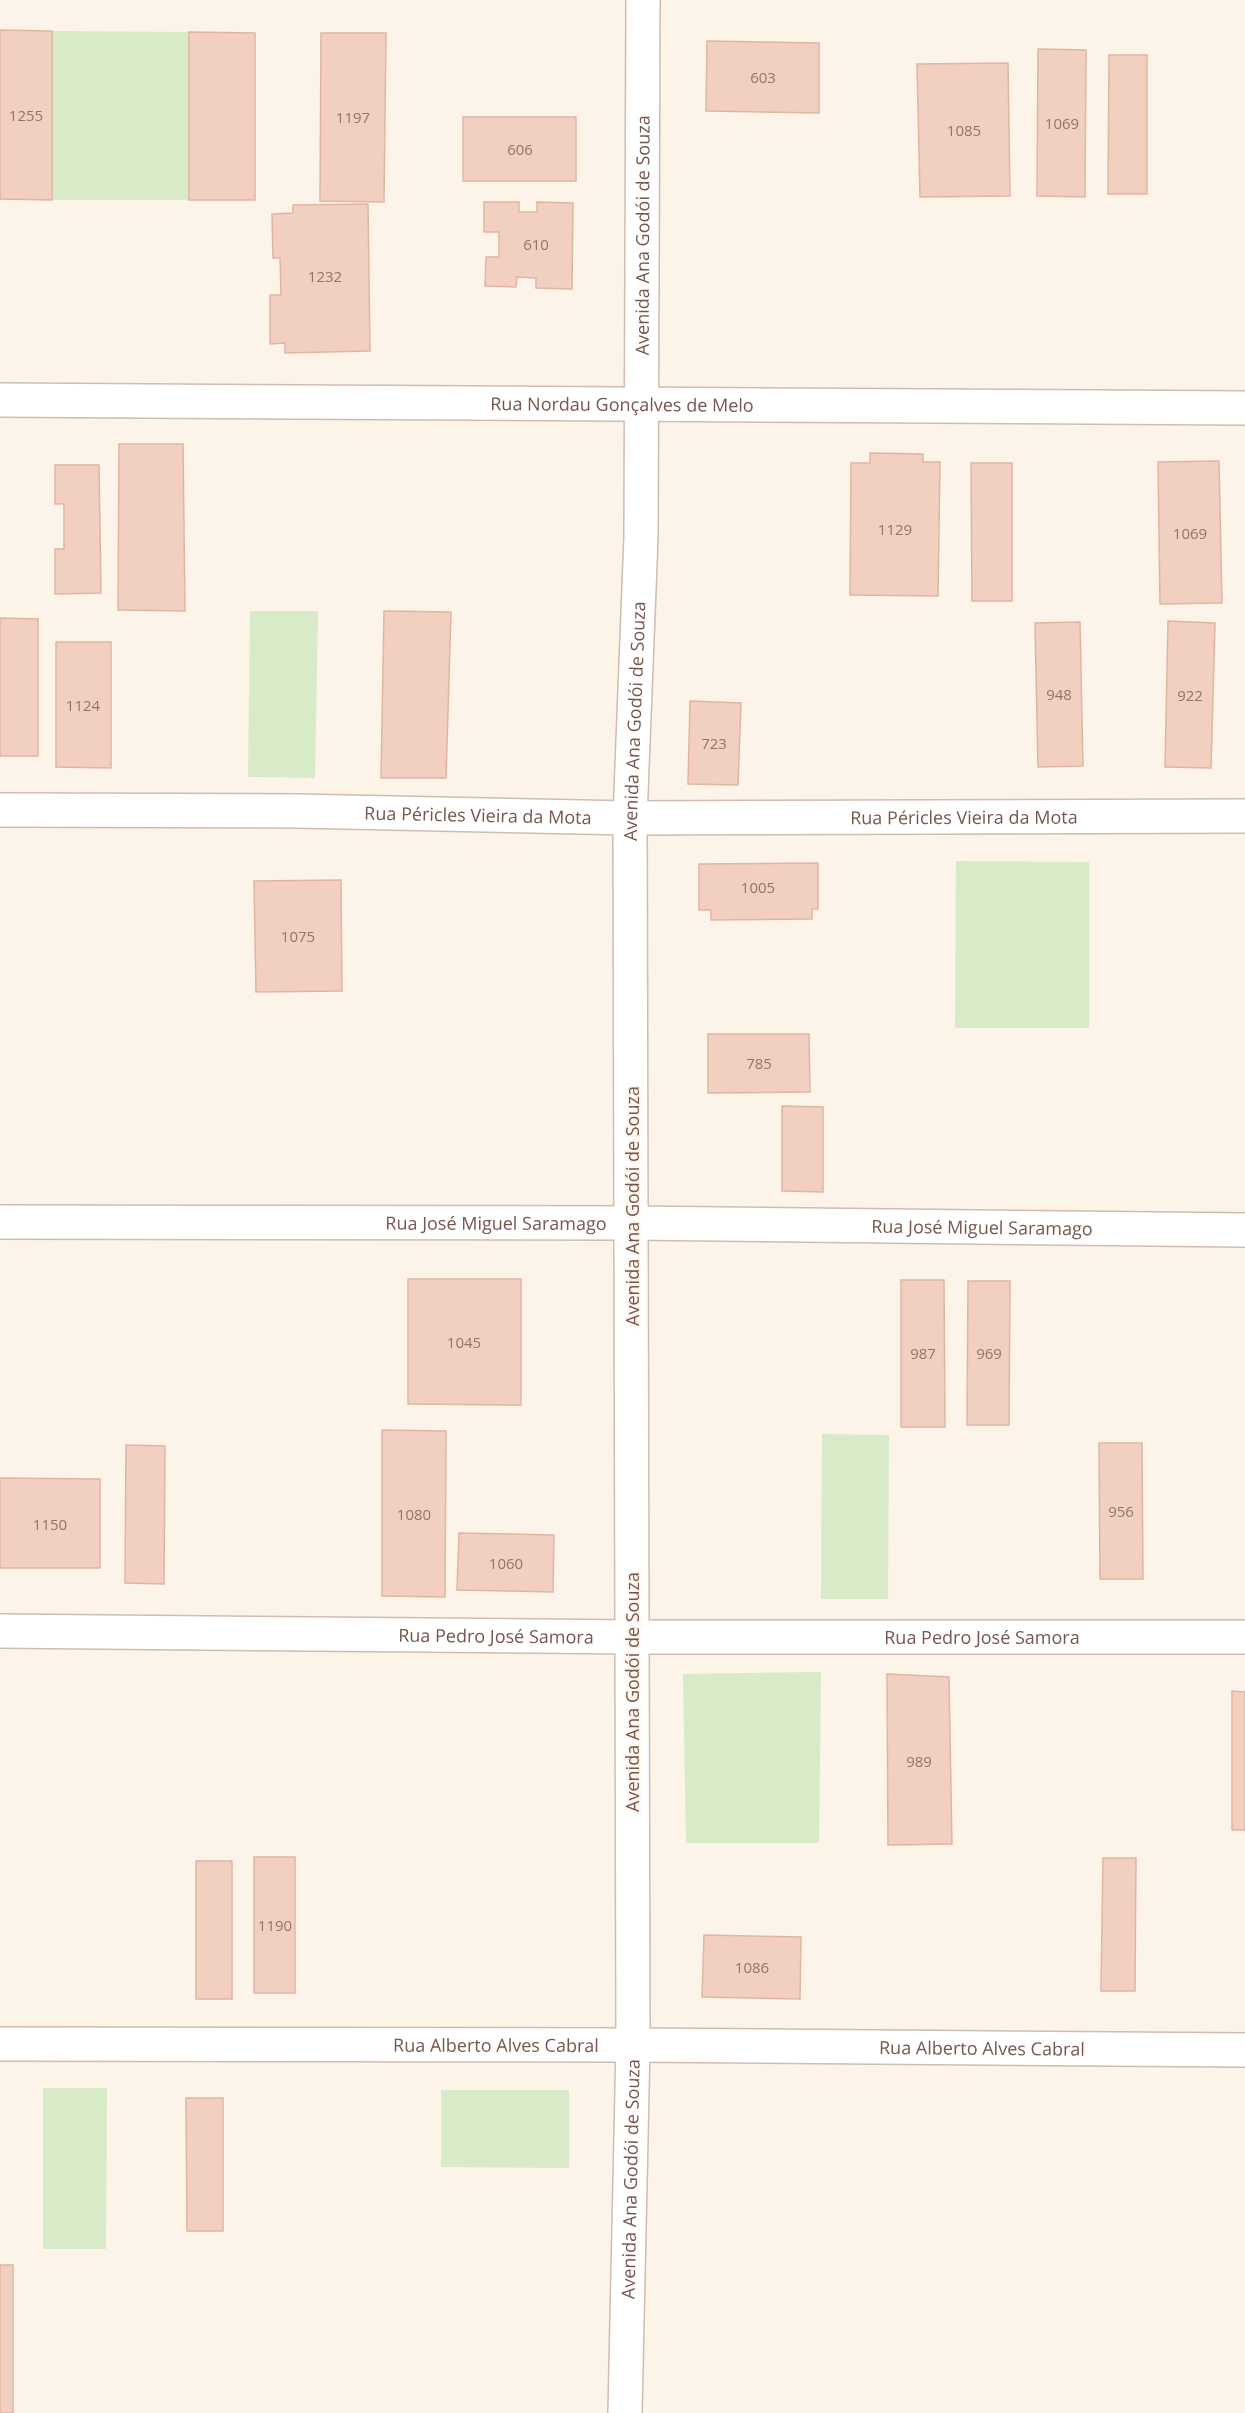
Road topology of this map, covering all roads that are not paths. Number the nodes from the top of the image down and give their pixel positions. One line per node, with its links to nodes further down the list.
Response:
1 (643, 0): 3 (street, Avenida Ana Godói de Souza)
2 (0, 400): 3 (street, Rua Nordau Gonçalves de Melo)
3 (642, 404): 4 (street, Rua Nordau Gonçalves de Melo); 7 (street, Avenida Ana Godói de Souza)
4 (1245, 408)
5 (0, 810): 7 (street, Rua Péricles Vieira da Mota)
6 (1245, 816): 7 (street, Rua Péricles Vieira da Mota)
7 (630, 818): 9 (street, Avenida Ana Godói de Souza)
8 (0, 1222): 9 (street, Rua José Miguel Saramago)
9 (632, 1222): 10 (street, Rua José Miguel Saramago); 12 (street, Avenida Ana Godói de Souza)
10 (1245, 1230)
11 (0, 1631): 12 (street, Rua Pedro José Samora)
12 (633, 1637): 13 (street, Rua Pedro José Samora); 15 (street, Avenida Ana Godói de Souza)
13 (1245, 1638)
14 (0, 2044): 15 (street, Rua Alberto Alves Cabral)
15 (633, 2045): 16 (street, Rua Alberto Alves Cabral); 17 (street, Avenida Ana Godói de Souza)
16 (1245, 2050)
17 (625, 2413)

